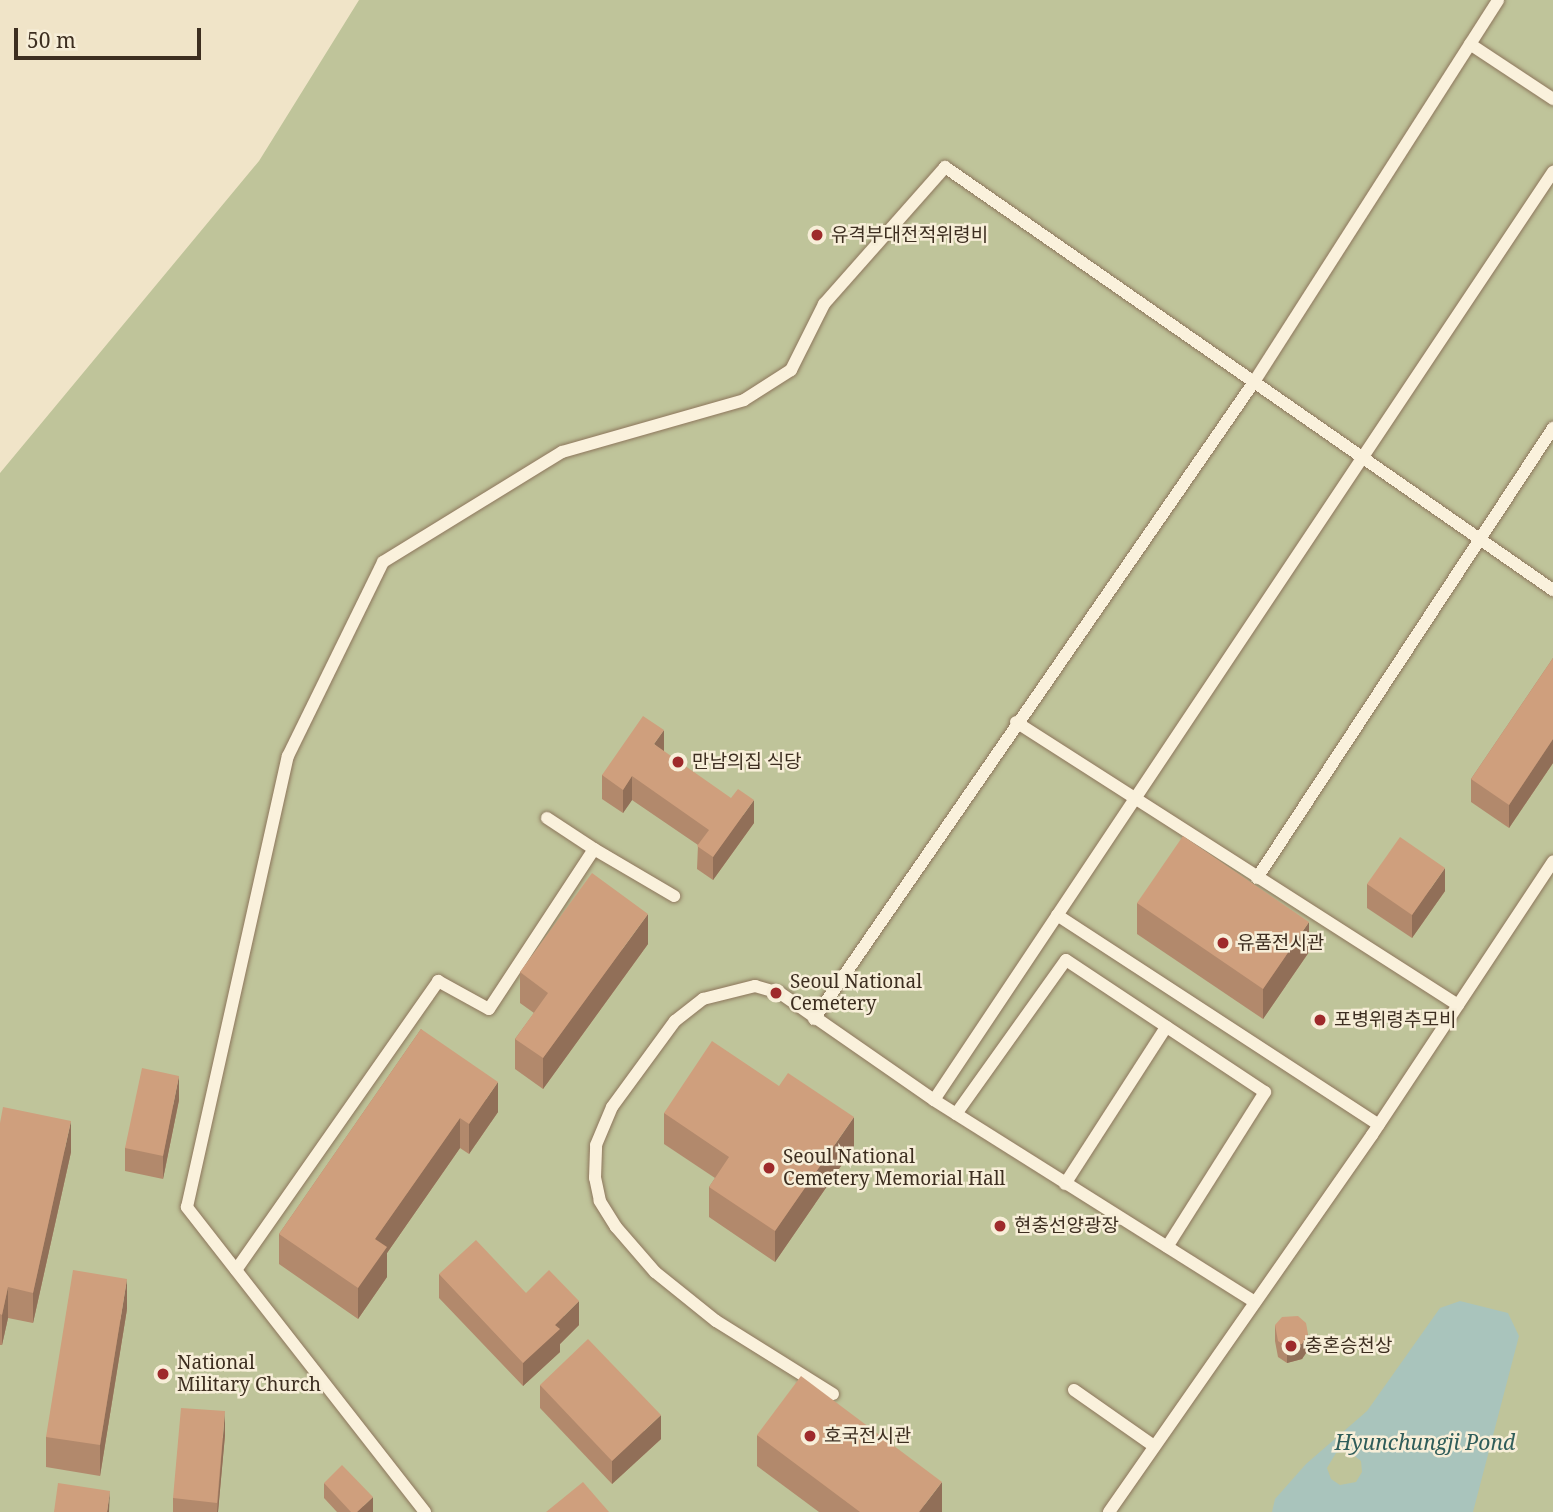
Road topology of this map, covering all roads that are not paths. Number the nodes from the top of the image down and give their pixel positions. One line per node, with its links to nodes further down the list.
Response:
1 (1498, 0): 2 (lane)
2 (1470, 44): 3 (lane); 5 (lane)
3 (1553, 99)
4 (1553, 172): 7 (lane)
5 (1254, 382): 7 (lane); 10 (lane); 26 (lane)
6 (1553, 428): 8 (lane)
7 (1362, 458): 8 (lane); 11 (lane)
8 (1478, 538): 9 (lane); 15 (lane)
9 (1553, 590)
10 (1016, 722): 11 (lane); 19 (lane)
11 (1133, 801): 15 (lane); 17 (lane)
12 (547, 818): 13 (lane)
13 (594, 849): 16 (lane); 26 (lane)
14 (1553, 862): 18 (lane)
15 (1257, 878): 18 (lane)
16 (674, 896)
17 (1057, 915): 21 (lane); 23 (lane)
18 (1458, 1005): 23 (lane)
19 (814, 1019): 21 (lane); 29 (lane)
20 (1166, 1027): 22 (lane); 24 (lane); 25 (lane)
21 (934, 1100): 22 (lane)
22 (956, 1114): 24 (lane)
23 (1378, 1125): 27 (lane)
24 (1065, 1184): 25 (lane)
25 (1167, 1247): 27 (lane)
26 (236, 1270): 31 (lane)
27 (1255, 1302): 30 (lane)
28 (1074, 1390): 30 (lane)
29 (832, 1394)
30 (1154, 1447): 32 (lane)
31 (425, 1512)
32 (1109, 1512)

